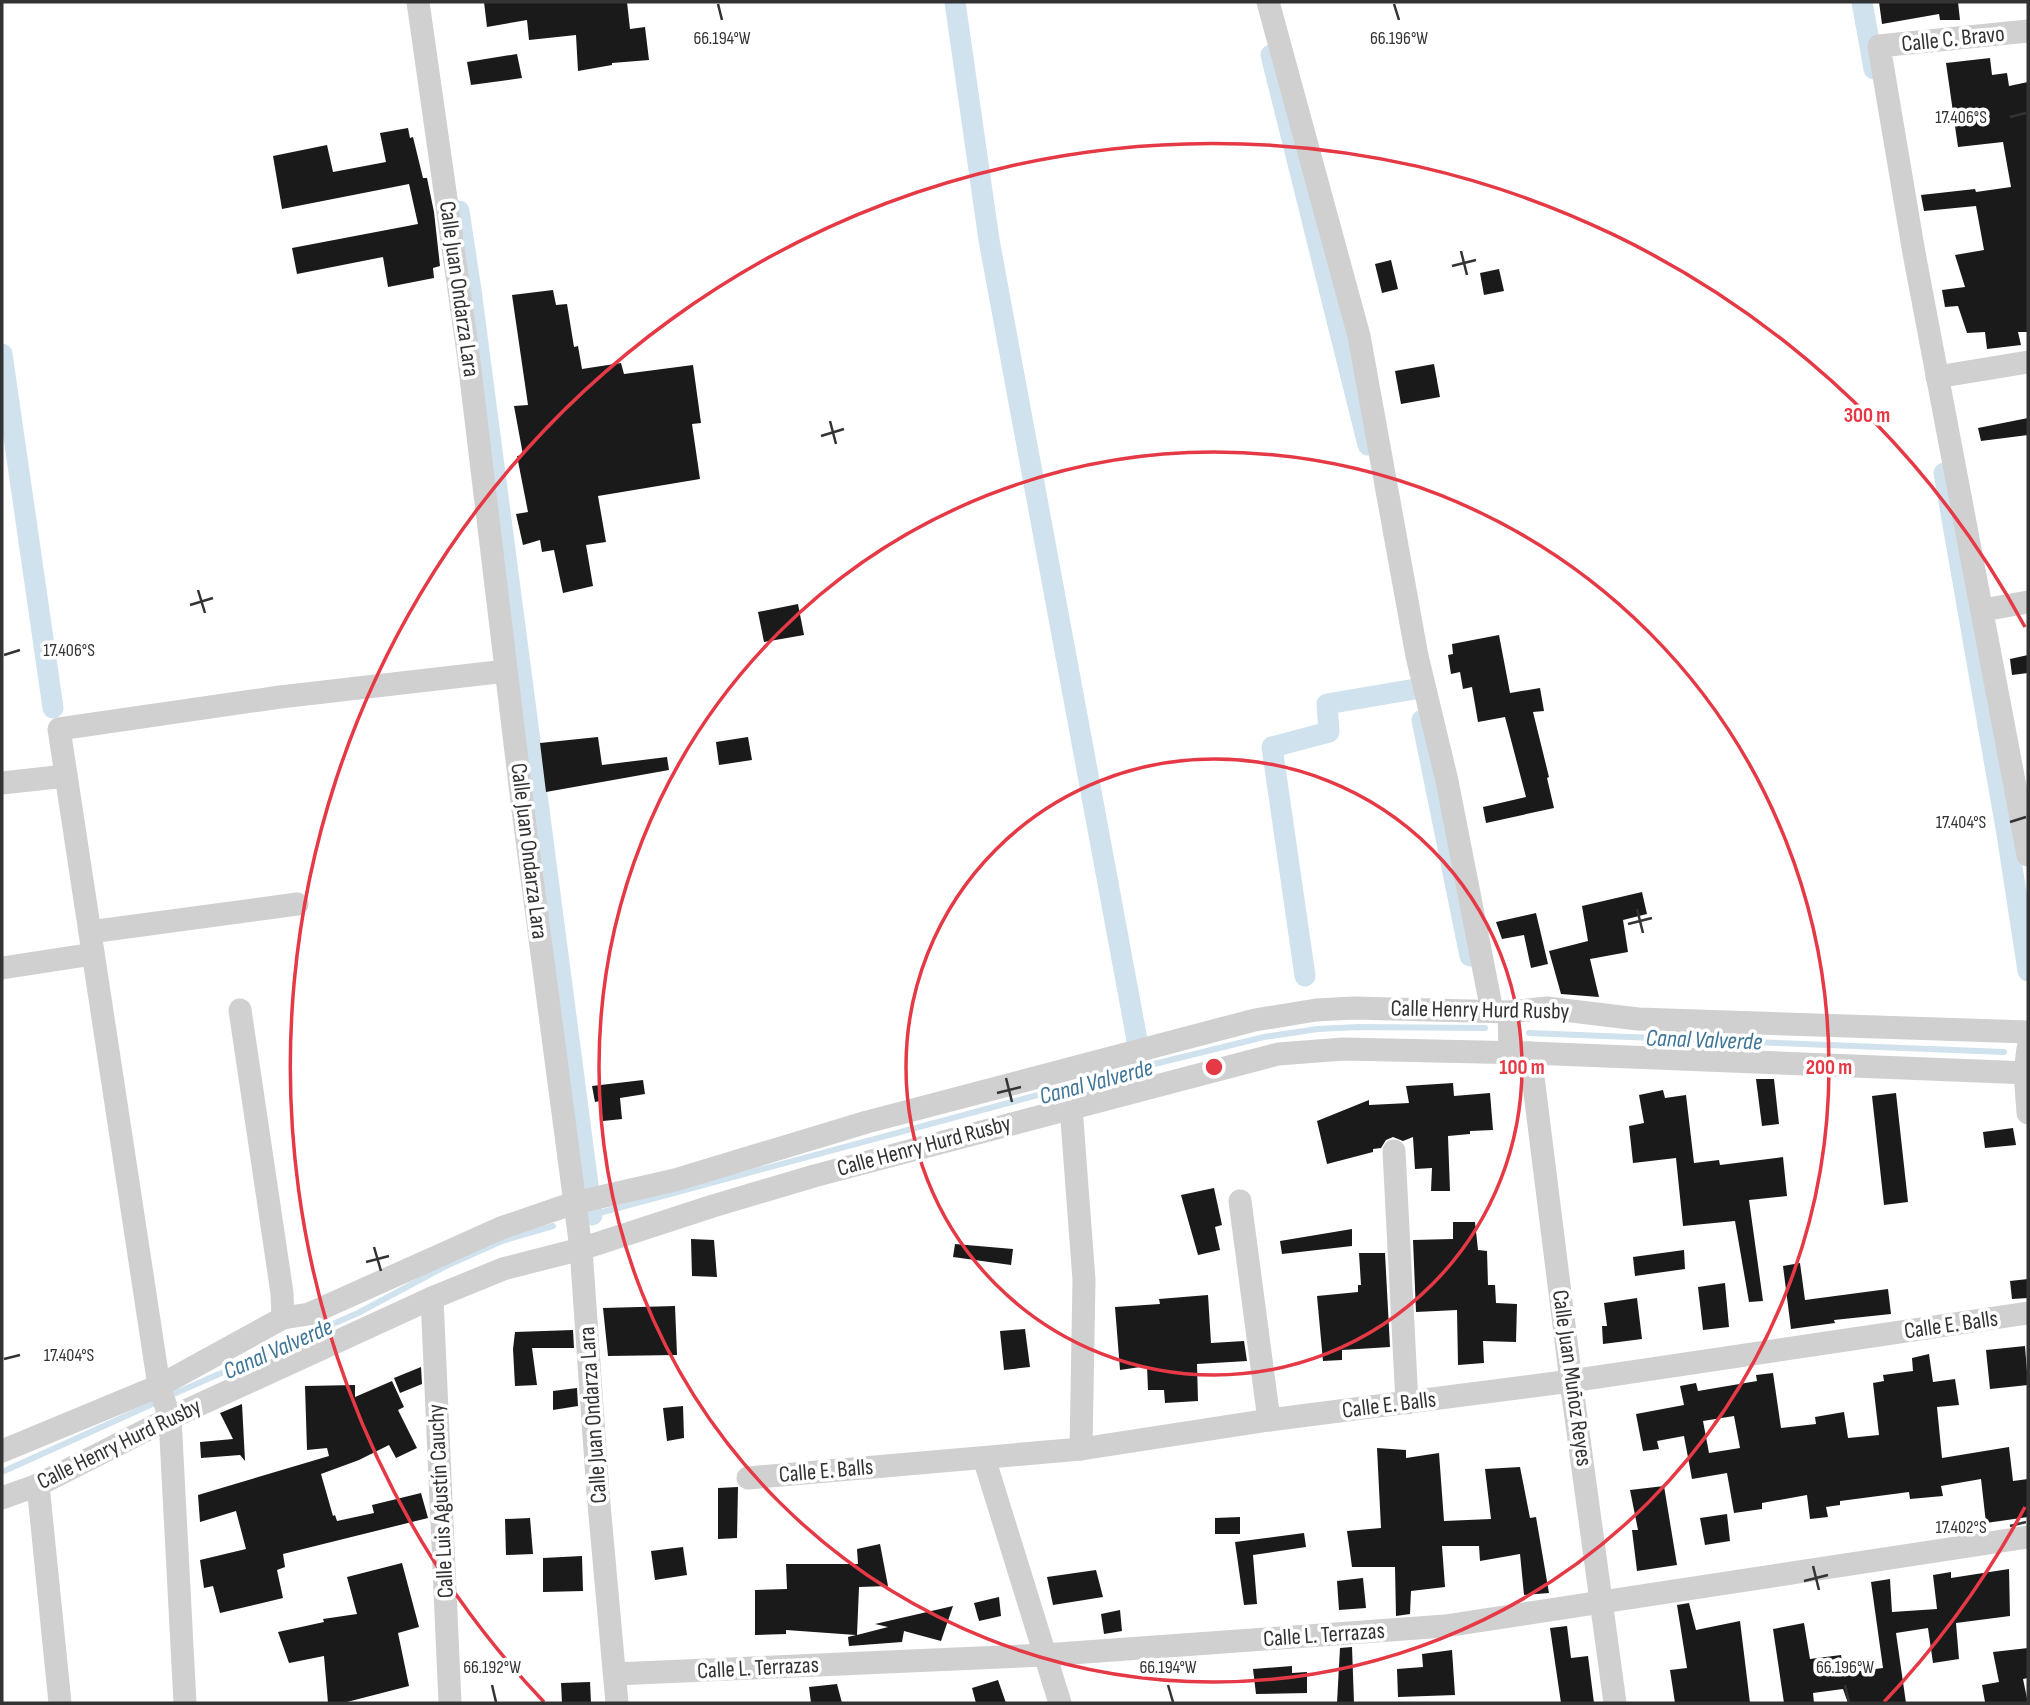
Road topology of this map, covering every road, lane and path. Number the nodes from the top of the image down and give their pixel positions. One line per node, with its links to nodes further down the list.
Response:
1 (418, 2): 8 (street, Calle Juan Ondarza Lara)
2 (1268, 2): 16 (street, Calle Juan Muñoz Reyes)
3 (2028, 32): 5 (street, Calle C. Bravo)
4 (2028, 362): 5 (street)
5 (1937, 377): 7 (street)
6 (2028, 602): 7 (street)
7 (1983, 610): 11 (street)
8 (506, 671): 9 (street); 25 (street, Calle Juan Ondarza Lara)
9 (66, 776): 10 (street); 13 (street)
10 (2, 783)
11 (2028, 849)
12 (298, 904): 13 (street)
13 (92, 943): 14 (street); 31 (street)
14 (2, 968)
15 (240, 1010): 29 (street)
16 (1500, 1011): 17 (street, Calle Henry Hurd Rusby); 19 (street, Calle Juan Muñoz Reyes); 25 (street, Calle Henry Hurd Rusby)
17 (2028, 1032)
18 (2028, 1048): 20 (street)
19 (1520, 1053): 20 (street, Calle Henry Hurd Rusby); 21 (street, Calle Henry Hurd Rusby); 30 (street, Calle Juan Muñoz Reyes)
20 (2027, 1073): 22 (street)
21 (1071, 1107): 26 (street, Calle Henry Hurd Rusby); 35 (street)
22 (2028, 1113)
23 (1394, 1151): 32 (street)
24 (1240, 1201): 34 (street)
25 (574, 1203): 26 (street, Calle Juan Ondarza Lara); 29 (street, Calle Henry Hurd Rusby)
26 (581, 1249): 27 (street, Calle Henry Hurd Rusby); 44 (street, Calle Juan Ondarza Lara)
27 (432, 1298): 33 (street, Calle Henry Hurd Rusby); 47 (street, Calle Luis Agustín Cauchy)
28 (2028, 1313): 30 (street, Calle E. Balls)
29 (283, 1318): 31 (street, Calle Henry Hurd Rusby)
30 (1571, 1381): 32 (street, Calle E. Balls); 42 (street, Calle Juan Muñoz Reyes)
31 (159, 1386): 33 (street); 36 (street, Calle Henry Hurd Rusby)
32 (1407, 1403): 34 (street, Calle E. Balls)
33 (170, 1418): 39 (street, Calle Henry Hurd Rusby); 46 (street)
34 (1269, 1420): 35 (street, Calle E. Balls)
35 (1081, 1449): 37 (street, Calle E. Balls)
36 (2, 1451)
37 (984, 1458): 38 (street, Calle E. Balls); 43 (street)
38 (748, 1478)
39 (38, 1485): 40 (street, Calle Henry Hurd Rusby); 45 (street)
40 (2, 1498)
41 (2028, 1537): 42 (street, Calle L. Terrazas)
42 (1603, 1602): 43 (street, Calle L. Terrazas); 50 (street, Calle Juan Muñoz Reyes)
43 (1044, 1655): 44 (street, Calle L. Terrazas); 49 (street)
44 (615, 1674): 48 (street, Calle Juan Ondarza Lara)
45 (60, 1703)
46 (186, 1703)
47 (450, 1703)
48 (617, 1703)
49 (1060, 1703)
50 (1615, 1703)

